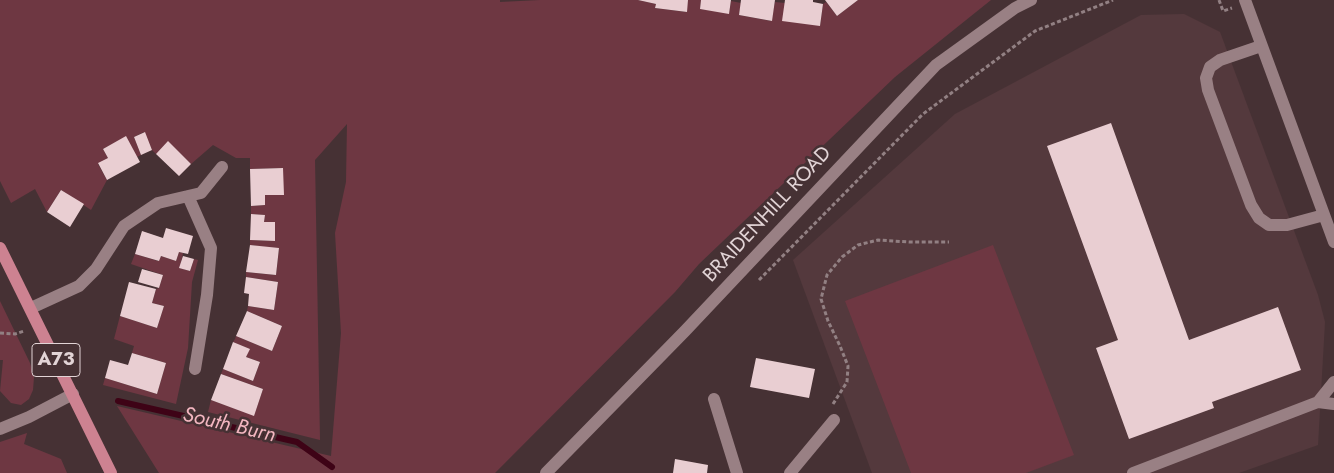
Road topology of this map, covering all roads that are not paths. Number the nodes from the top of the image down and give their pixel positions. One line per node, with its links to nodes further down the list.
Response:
1 (1031, 0): 19 (street, BRAIDENHILL ROAD)
2 (1245, 0): 3 (street)
3 (1261, 46): 6 (street); 6 (street)
4 (222, 167): 5 (street)
5 (188, 196): 9 (street); 10 (street)
6 (1324, 214): 7 (street)
7 (1334, 242)
8 (0, 248): 9 (main road, A73)
9 (30, 308): 12 (main road, A73)
10 (195, 369)
11 (1334, 382): 14 (street)
12 (73, 394): 17 (street); 18 (main road, A73)
13 (714, 399): 20 (street)
14 (1318, 402): 15 (street); 22 (street)
15 (1334, 404)
16 (834, 420): 21 (street)
17 (0, 429)
18 (112, 473)
19 (546, 473)
20 (737, 473)
21 (790, 473)
22 (1133, 473)

